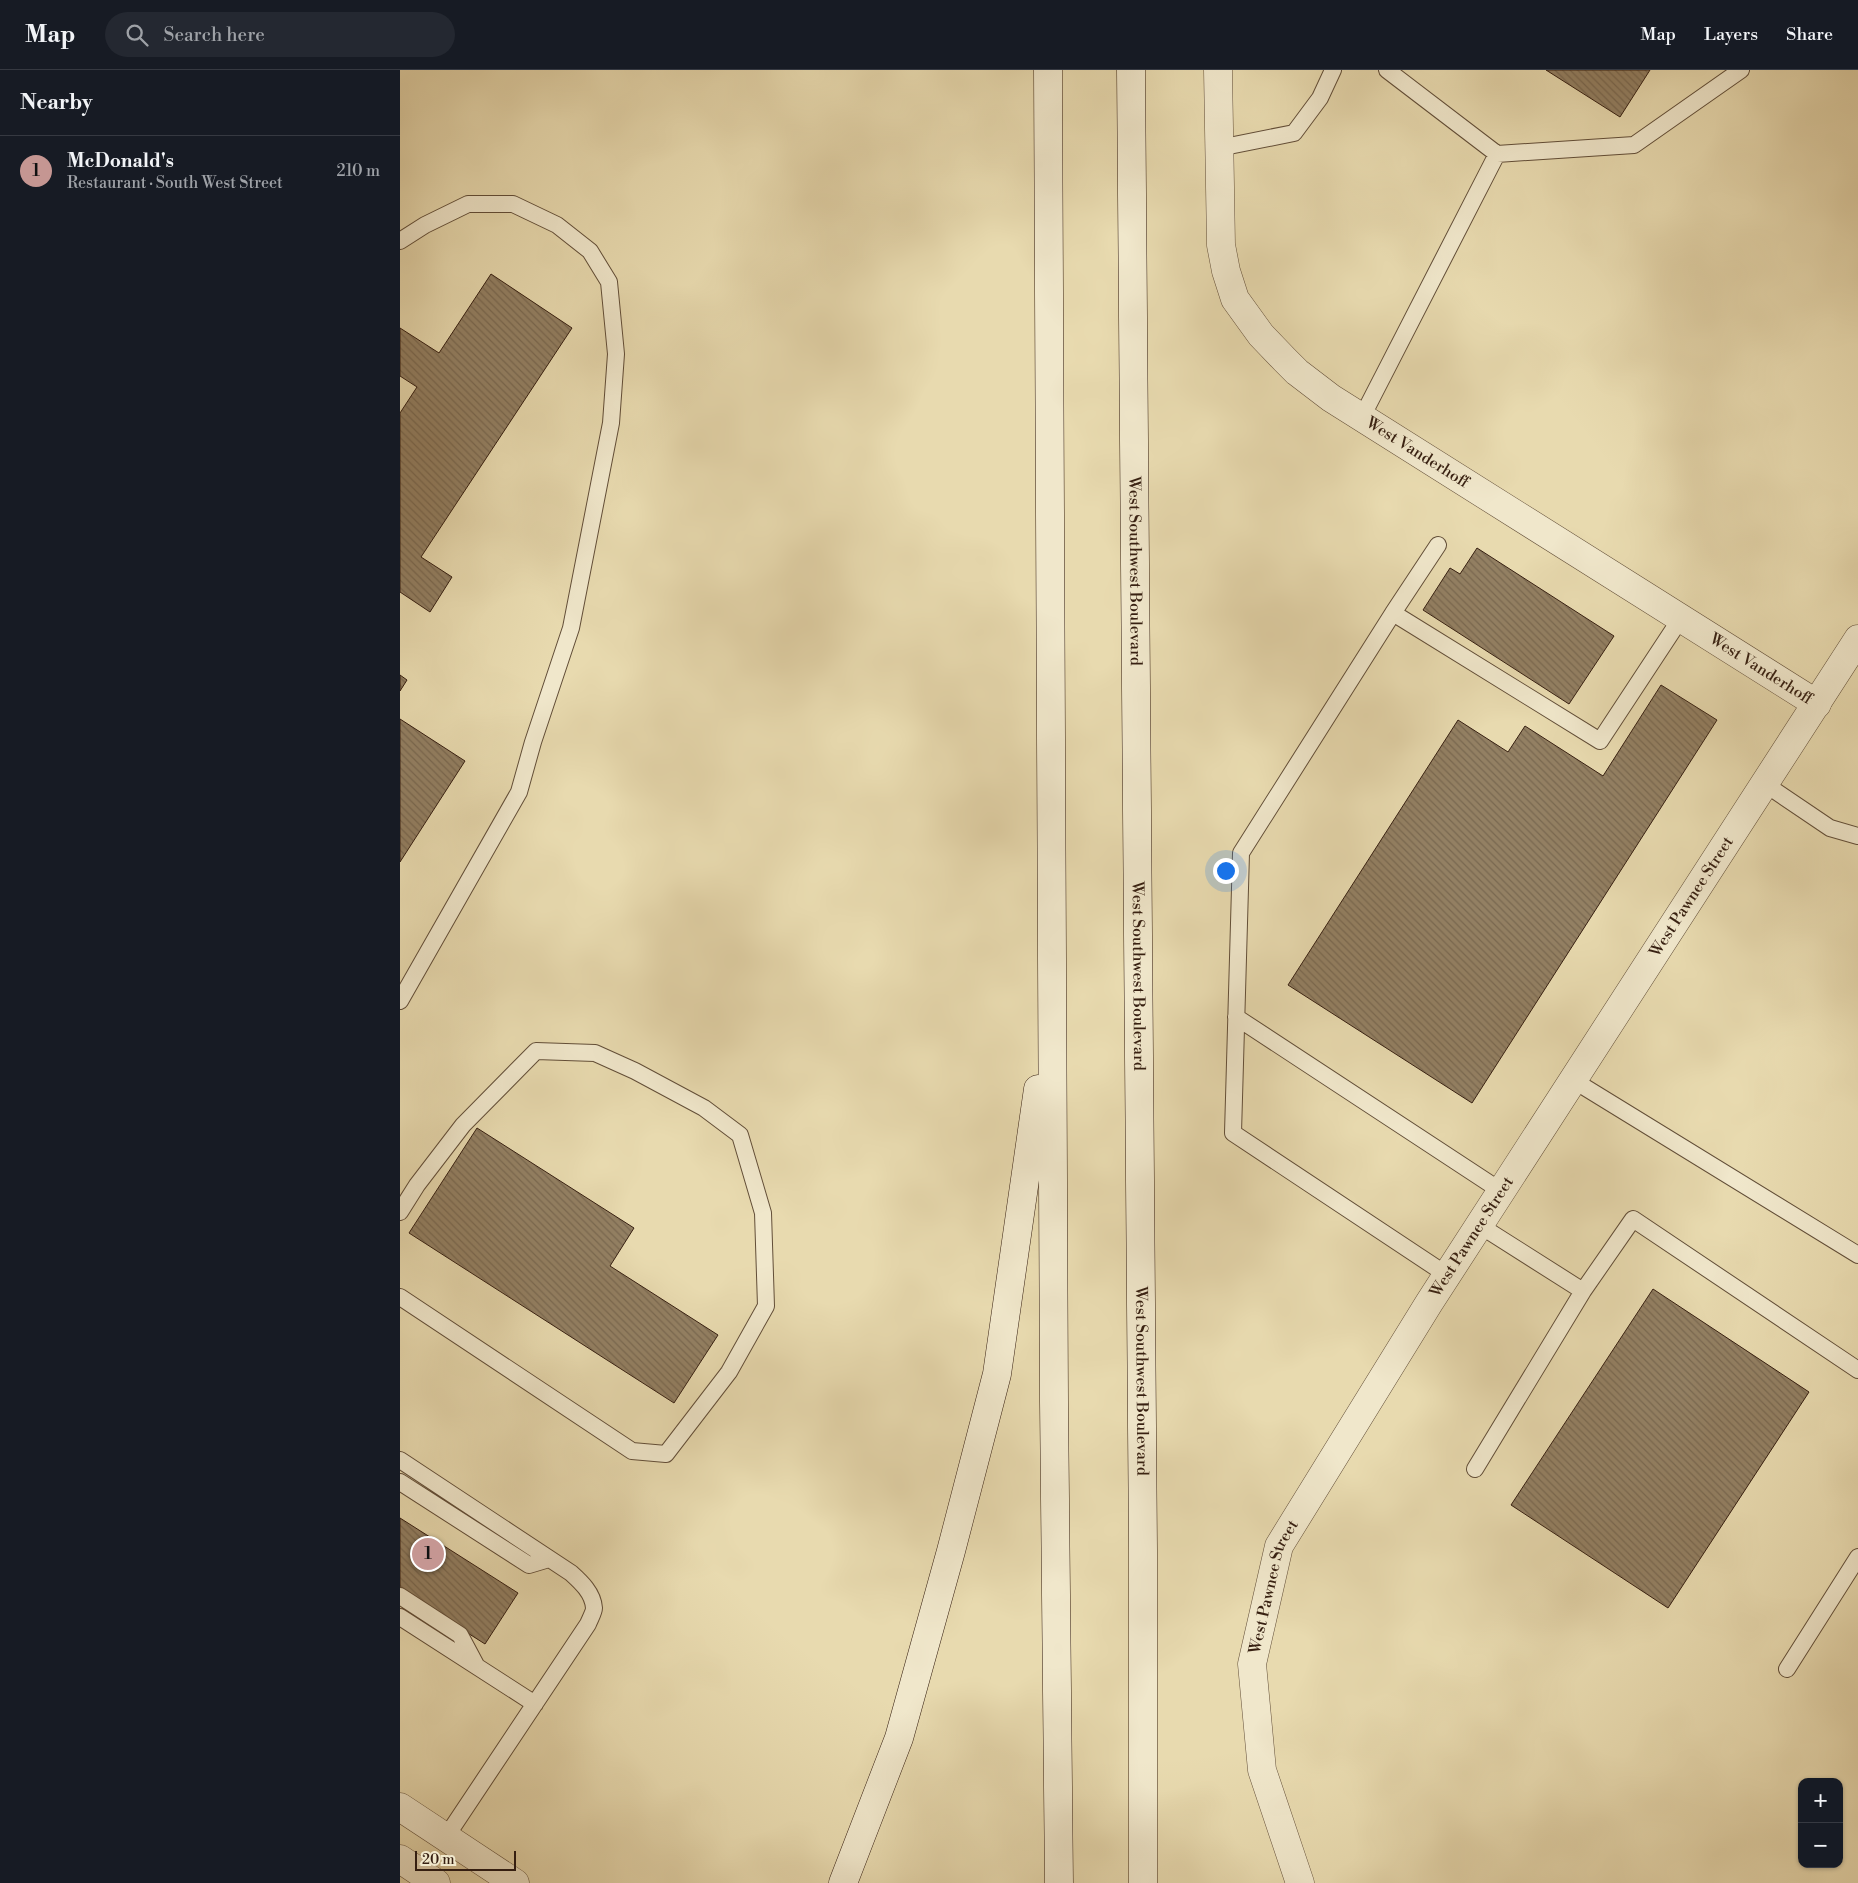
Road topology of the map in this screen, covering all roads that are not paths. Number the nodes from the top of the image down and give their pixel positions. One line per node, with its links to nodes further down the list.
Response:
1 (1048, 70): 18 (main road)
2 (1131, 70): 47 (main road, West Southwest Boulevard)
3 (1218, 70): 7 (main road, West Vanderhoff)
4 (1333, 70): 7 (lane)
5 (1387, 70): 8 (lane)
6 (1741, 70): 8 (lane)
7 (1219, 148): 10 (main road, West Vanderhoff)
8 (1497, 154): 10 (lane)
9 (400, 241): 19 (lane)
10 (1362, 417): 13 (main road, West Vanderhoff)
11 (1438, 545): 12 (lane)
12 (1393, 613): 13 (lane); 20 (lane)
13 (1681, 618): 15 (main road, West Vanderhoff)
14 (1858, 639): 15 (main road, West Pawnee Street)
15 (1817, 704): 16 (main road, West Pawnee Street)
16 (1766, 784): 17 (lane); 21 (main road, West Pawnee Street)
17 (1858, 836)
18 (1052, 996): 45 (main road); 46 (main road)
19 (400, 1001)
20 (1236, 1017): 22 (lane); 26 (lane)
21 (1573, 1080): 22 (main road, West Pawnee Street); 25 (lane)
22 (1501, 1191): 24 (main road, West Pawnee Street)
23 (400, 1212): 28 (lane)
24 (1479, 1224): 26 (main road, West Pawnee Street); 27 (lane)
25 (1858, 1255)
26 (1447, 1275): 48 (main road, West Pawnee Street)
27 (1583, 1291): 29 (lane); 31 (lane)
28 (400, 1297)
29 (1858, 1370)
30 (400, 1460): 34 (lane)
31 (1475, 1469)
32 (400, 1482): 34 (lane)
33 (1858, 1558): 38 (lane)
34 (549, 1559): 39 (lane)
35 (400, 1596): 37 (lane)
36 (400, 1618): 37 (lane)
37 (476, 1666): 39 (lane)
38 (1787, 1669)
39 (535, 1704): 41 (lane)
40 (400, 1807): 41 (main road)
41 (446, 1837): 44 (main road)
42 (400, 1859): 43 (main road)
43 (430, 1882)
44 (515, 1883)
45 (843, 1883)
46 (1059, 1883)
47 (1143, 1883)
48 (1300, 1883)

